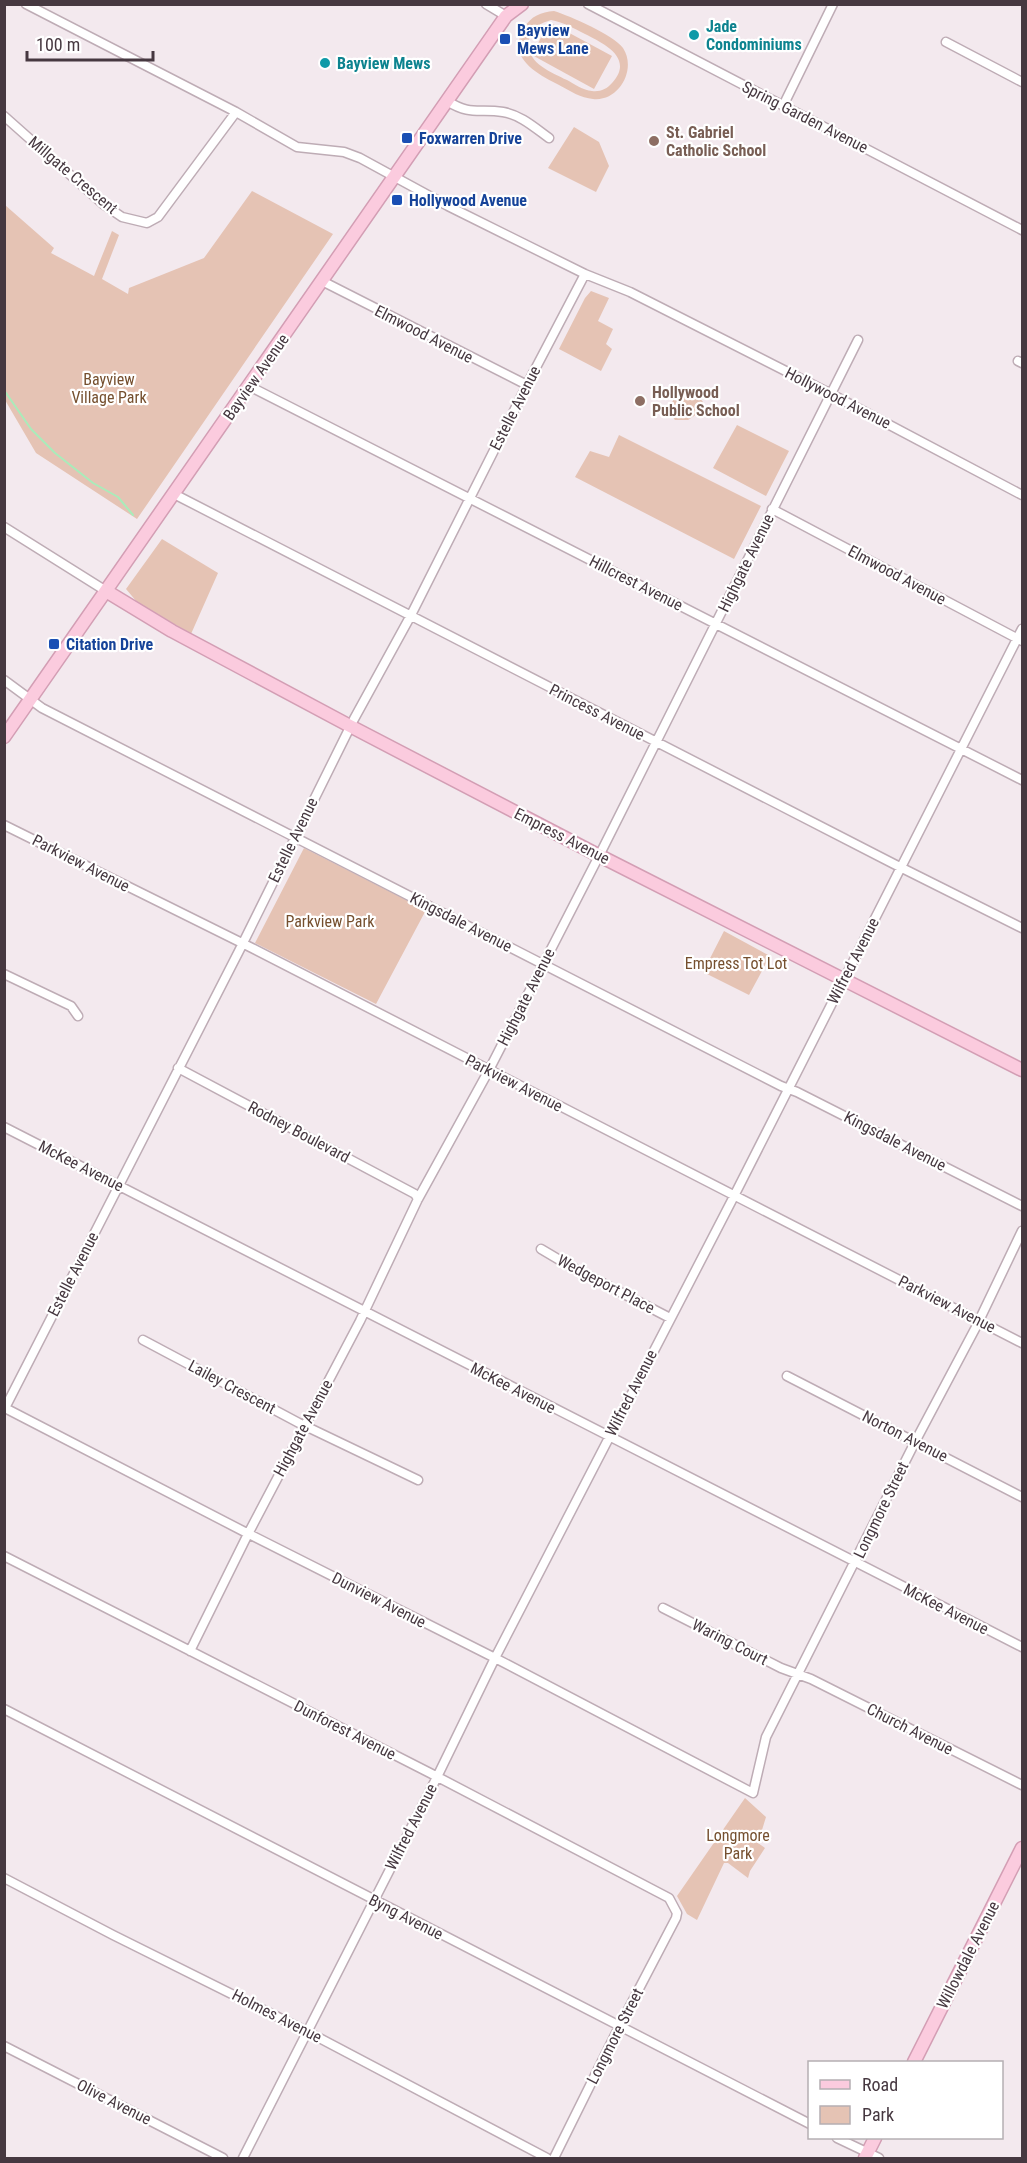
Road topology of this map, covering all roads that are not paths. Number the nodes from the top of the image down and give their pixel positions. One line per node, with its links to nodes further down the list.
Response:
1 (26, 4): 11 (street)
2 (486, 4): 6 (street)
3 (522, 4): 6 (street, Bayview Avenue)
4 (588, 4): 10 (street, Spring Garden Avenue)
5 (832, 4): 10 (street)
6 (507, 10): 9 (street, Bayview Avenue)
7 (946, 42): 8 (street)
8 (1023, 82)
9 (447, 101): 13 (street); 14 (street, Bayview Avenue)
10 (783, 106): 15 (street, Spring Garden Avenue)
11 (236, 112): 12 (street, Millgate Crescent); 14 (street)
12 (4, 116)
13 (549, 138)
14 (394, 177): 16 (street, Hollywood Avenue); 17 (street, Bayview Avenue)
15 (1023, 230)
16 (585, 274): 19 (street, Estelle Avenue); 21 (street, Hollywood Avenue)
17 (322, 281): 19 (street, Elmwood Avenue); 20 (street, Bayview Avenue)
18 (858, 340): 21 (street, Highgate Avenue)
19 (527, 385): 24 (street, Estelle Avenue)
20 (249, 386): 22 (street, Bayview Avenue); 24 (street, Hillcrest Avenue)
21 (831, 394): 23 (street, Hollywood Avenue); 25 (street, Highgate Avenue)
22 (174, 494): 27 (street, Bayview Avenue); 28 (street, Princess Avenue)
23 (1023, 495)
24 (469, 498): 28 (street, Estelle Avenue); 29 (street, Hillcrest Avenue)
25 (772, 509): 29 (street, Highgate Avenue); 31 (street, Elmwood Avenue)
26 (4, 526): 27 (street)
27 (106, 591): 33 (street, Bayview Avenue); 34 (street, Empress Avenue)
28 (410, 617): 34 (street, Estelle Avenue); 36 (street, Princess Avenue)
29 (717, 624): 36 (street, Highgate Avenue); 37 (street, Hillcrest Avenue)
30 (1023, 629): 31 (street, Wilfred Avenue)
31 (1020, 640): 37 (street, Wilfred Avenue)
32 (4, 680): 33 (street, Kingsdale Avenue)
33 (30, 700): 35 (street, Bayview Avenue); 40 (street, Kingsdale Avenue)
34 (350, 726): 40 (street, Estelle Avenue); 41 (street, Empress Avenue)
35 (4, 737)
36 (656, 742): 41 (street, Highgate Avenue); 42 (street, Princess Avenue)
37 (961, 749): 38 (street, Hillcrest Avenue); 42 (street, Wilfred Avenue)
38 (1023, 780)
39 (4, 825): 44 (street, Parkview Avenue)
40 (295, 837): 44 (street, Estelle Avenue); 45 (street, Kingsdale Avenue)
41 (599, 855): 45 (street, Highgate Avenue); 47 (street, Empress Avenue)
42 (901, 868): 43 (street, Princess Avenue); 47 (street, Wilfred Avenue)
43 (1023, 928)
44 (242, 944): 49 (street, Estelle Avenue); 50 (street, Parkview Avenue)
45 (543, 963): 50 (street, Highgate Avenue); 52 (street, Kingsdale Avenue)
46 (4, 974): 48 (street)
47 (844, 980): 51 (street, Empress Avenue); 52 (street, Wilfred Avenue)
48 (78, 1016)
49 (178, 1068): 54 (street, Estelle Avenue); 56 (street, Rodney Boulevard)
50 (489, 1070): 55 (street, Parkview Avenue); 56 (street, Highgate Avenue)
51 (1023, 1070)
52 (788, 1089): 55 (street, Wilfred Avenue); 57 (street, Kingsdale Avenue)
53 (4, 1127): 54 (street, McKee Avenue)
54 (119, 1185): 60 (street, McKee Avenue); 66 (street, Estelle Avenue)
55 (734, 1195): 61 (street, Wilfred Avenue); 62 (street, Parkview Avenue)
56 (418, 1199): 60 (street, Highgate Avenue)
57 (1023, 1206)
58 (1023, 1231): 62 (street, Longmore Street)
59 (541, 1249): 61 (street, Wedgeport Place)
60 (364, 1312): 67 (street, Highgate Avenue); 68 (street, McKee Avenue)
61 (670, 1318): 68 (street, Wilfred Avenue)
62 (979, 1321): 64 (street, Parkview Avenue); 69 (street, Longmore Street)
63 (143, 1340): 67 (street, Lailey Crescent)
64 (1023, 1342)
65 (787, 1376): 69 (street, Norton Avenue)
66 (4, 1408): 72 (street, Dunview Avenue)
67 (305, 1425): 70 (street, Lailey Crescent); 72 (street, Highgate Avenue)
68 (609, 1437): 74 (street, McKee Avenue); 78 (street, Wilfred Avenue)
69 (915, 1442): 71 (street, Norton Avenue); 74 (street, Longmore Street)
70 (418, 1480)
71 (1023, 1497)
72 (248, 1534): 77 (street, Highgate Avenue); 78 (street, Dunview Avenue)
73 (4, 1556): 77 (street, Dunforest Avenue)
74 (855, 1563): 76 (street, McKee Avenue); 79 (street, Longmore Street)
75 (663, 1608): 79 (street, Waring Court)
76 (1023, 1647)
77 (190, 1651): 81 (street, Dunforest Avenue)
78 (495, 1658): 81 (street, Wilfred Avenue); 83 (street, Dunview Avenue)
79 (798, 1674): 82 (street, Church Avenue); 83 (street, Longmore Street)
80 (4, 1709): 86 (street, Byng Avenue)
81 (437, 1777): 86 (street, Wilfred Avenue); 87 (street, Dunforest Avenue)
82 (1023, 1785)
83 (753, 1793)
84 (1023, 1848): 91 (street, Willowdale Avenue)
85 (4, 1878): 89 (street, Holmes Avenue)
86 (373, 1900): 88 (street, Byng Avenue); 89 (street, Wilfred Avenue)
87 (676, 1913): 88 (street, Longmore Street)
88 (619, 2027): 92 (street, Byng Avenue); 99 (street, Longmore Street)
89 (306, 2031): 97 (street, Wilfred Avenue); 98 (street, Holmes Avenue)
90 (4, 2046): 96 (street, Olive Avenue)
91 (915, 2061)
92 (808, 2123)
93 (839, 2139): 95 (street)
94 (875, 2139): 95 (street)
95 (870, 2157)
96 (223, 2158)
97 (243, 2158)
98 (547, 2158)
99 (554, 2158)

